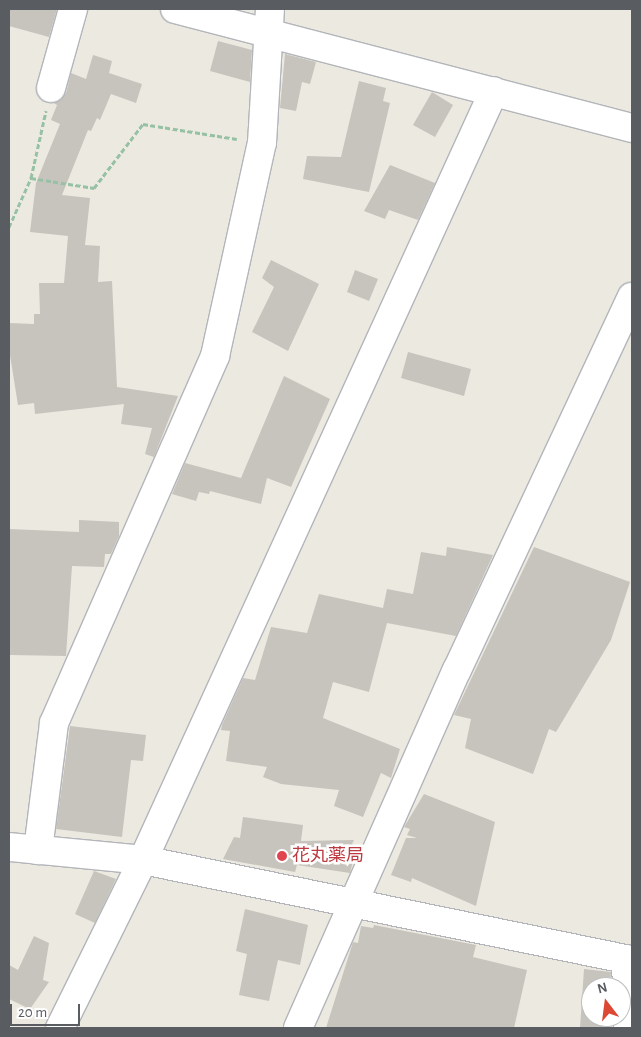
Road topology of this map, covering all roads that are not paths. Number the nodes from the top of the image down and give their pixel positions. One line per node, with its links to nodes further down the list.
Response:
1 (73, 9): 4 (street)
2 (175, 9): 3 (street)
3 (269, 20): 5 (street); 9 (street)
4 (51, 88)
5 (494, 91): 6 (street); 10 (street)
6 (632, 128)
7 (632, 297): 11 (street)
8 (9, 847): 9 (street)
9 (38, 850): 10 (street)
10 (143, 860): 11 (street); 13 (street)
11 (350, 903): 12 (street); 14 (street)
12 (629, 960): 15 (street)
13 (60, 1028)
14 (298, 1028)
15 (628, 1028)

